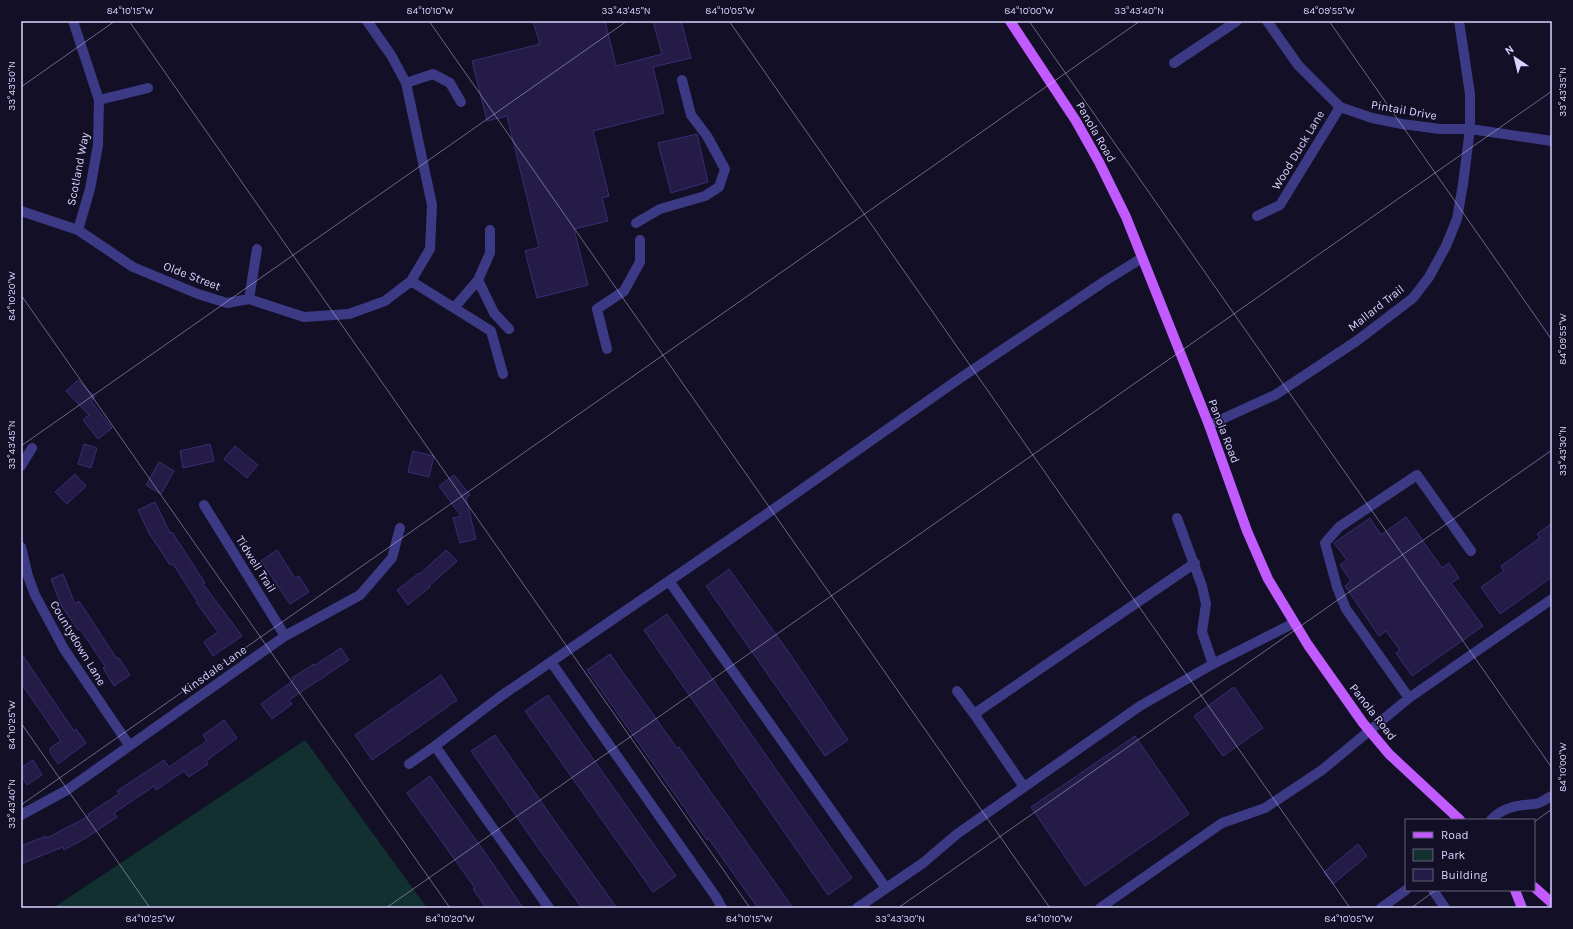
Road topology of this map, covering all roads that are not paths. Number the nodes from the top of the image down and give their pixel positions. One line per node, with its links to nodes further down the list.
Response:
1 (73, 21): 11 (street, Scotland Way)
2 (367, 21): 9 (street)
3 (1010, 21): 23 (main road, Panola Road)
4 (1237, 21): 7 (street)
5 (1267, 21): 13 (street, Pintail Drive)
6 (1460, 21): 14 (street, Mallard Trail)
7 (1174, 63)
8 (682, 80): 18 (street)
9 (406, 83): 12 (street); 25 (street)
10 (148, 88): 11 (street)
11 (99, 100): 19 (street, Scotland Way)
12 (461, 102)
13 (1340, 107): 14 (street, Pintail Drive); 17 (street, Wood Duck Lane)
14 (1470, 129): 15 (street, Pintail Drive); 31 (street, Mallard Trail)
15 (1552, 141)
16 (21, 211): 19 (street, Olde Street)
17 (1257, 216)
18 (636, 223)
19 (78, 230): 26 (street, Olde Street)
20 (490, 230): 24 (street)
21 (640, 240): 29 (street)
22 (257, 249): 26 (street)
23 (1142, 258): 31 (main road, Panola Road); 40 (street)
24 (478, 280): 27 (street); 28 (street)
25 (411, 281): 26 (street, Olde Street); 27 (street)
26 (249, 299)
27 (454, 308): 30 (street)
28 (509, 329)
29 (607, 349)
30 (503, 374)
31 (1209, 425): 42 (main road, Panola Road)
32 (32, 448): 33 (street)
33 (21, 466)
34 (204, 505): 43 (street, Tidwell Trail)
35 (1177, 518): 39 (street)
36 (400, 528): 43 (street, Kinsdale Lane)
37 (21, 547): 50 (street, Countydown Lane)
38 (1471, 551): 47 (street)
39 (1195, 563): 45 (street); 48 (street)
40 (668, 581): 44 (street); 58 (street)
41 (1552, 599): 47 (street)
42 (1294, 623): 45 (street); 49 (main road, Panola Road)
43 (285, 636): 50 (street, Kinsdale Lane)
44 (551, 662): 51 (street); 65 (street)
45 (1213, 664): 53 (street)
46 (958, 691): 48 (street)
47 (1409, 698): 49 (street)
48 (974, 714): 53 (street)
49 (1369, 731): 56 (main road, Panola Road); 67 (street)
50 (129, 745): 55 (street, Kinsdale Lane)
51 (435, 746): 52 (street); 64 (street)
52 (409, 764)
53 (1024, 787): 58 (street)
54 (1552, 796): 57 (street)
55 (21, 815)
56 (1459, 819)
57 (1492, 819)
58 (886, 888): 66 (street)
59 (1535, 888): 63 (main road)
60 (1405, 891): 68 (street)
61 (1434, 891): 69 (street)
62 (1515, 891): 70 (main road)
63 (1552, 903)
64 (549, 908)
65 (722, 908)
66 (857, 908)
67 (1100, 908)
68 (1382, 908)
69 (1445, 908)
70 (1522, 908)

